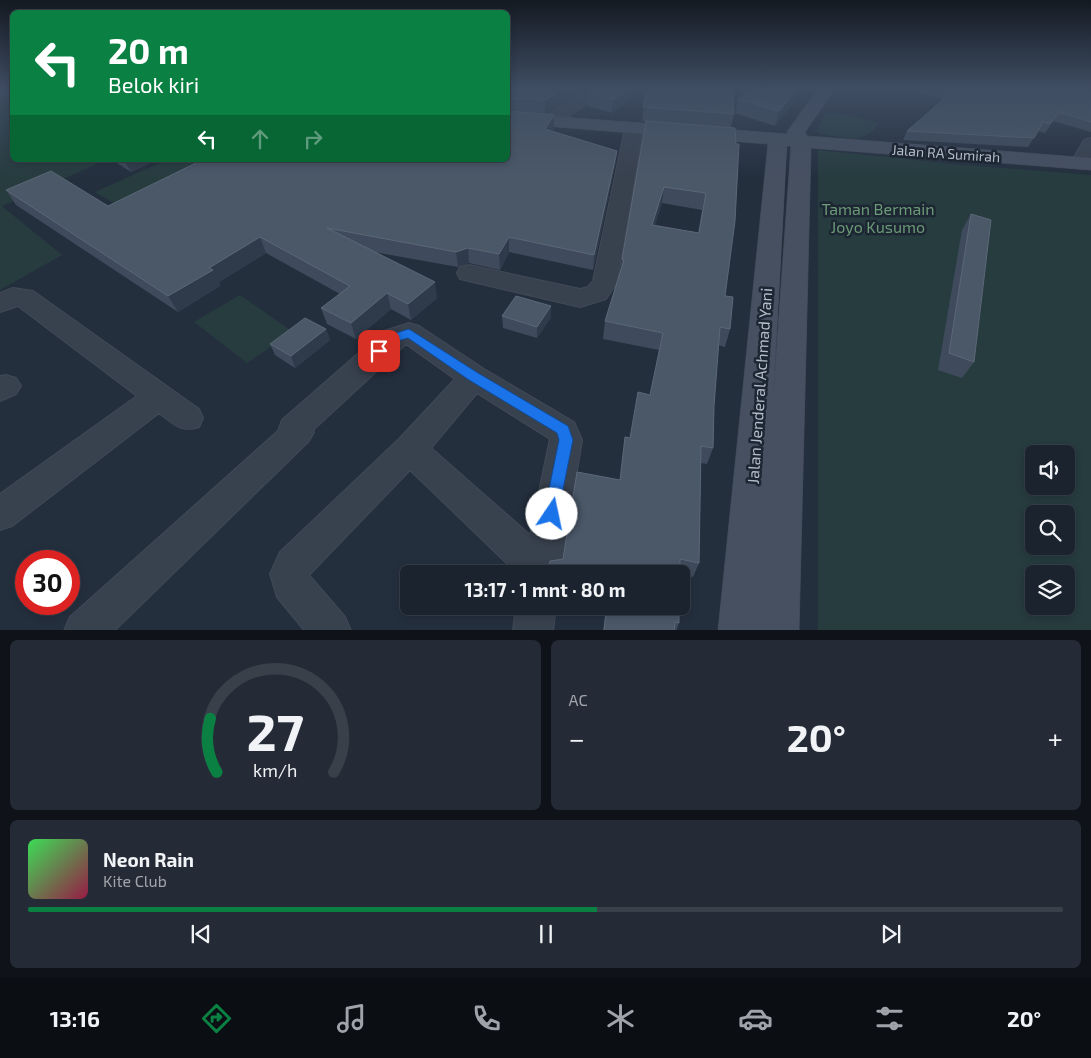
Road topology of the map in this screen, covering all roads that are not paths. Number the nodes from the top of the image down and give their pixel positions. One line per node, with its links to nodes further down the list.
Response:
1 (555, 117): 4 (street)
2 (807, 117): 6 (main road)
3 (510, 118): 4 (main road, Jalan RA Sumirah)
4 (548, 122): 5 (main road, Jalan RA Sumirah)
5 (634, 129): 6 (main road, Jalan RA Sumirah); 9 (street)
6 (792, 138): 8 (main road, Jalan RA Sumirah); 22 (main road, Jalan Jenderal Achmad Yani); 23 (main road, Jalan Jenderal Achmad Yani)
7 (1091, 144): 8 (street)
8 (1086, 164)
9 (469, 273)
10 (0, 303): 12 (street)
11 (474, 377): 14 (street); 17 (street); 19 (street)
12 (159, 397): 13 (street); 15 (street)
13 (188, 418)
14 (410, 449): 16 (street); 20 (street)
15 (0, 514)
16 (522, 565)
17 (542, 565)
18 (535, 615): 21 (street)
19 (84, 630)
20 (328, 630)
21 (533, 630)
22 (739, 630)
23 (778, 630)

